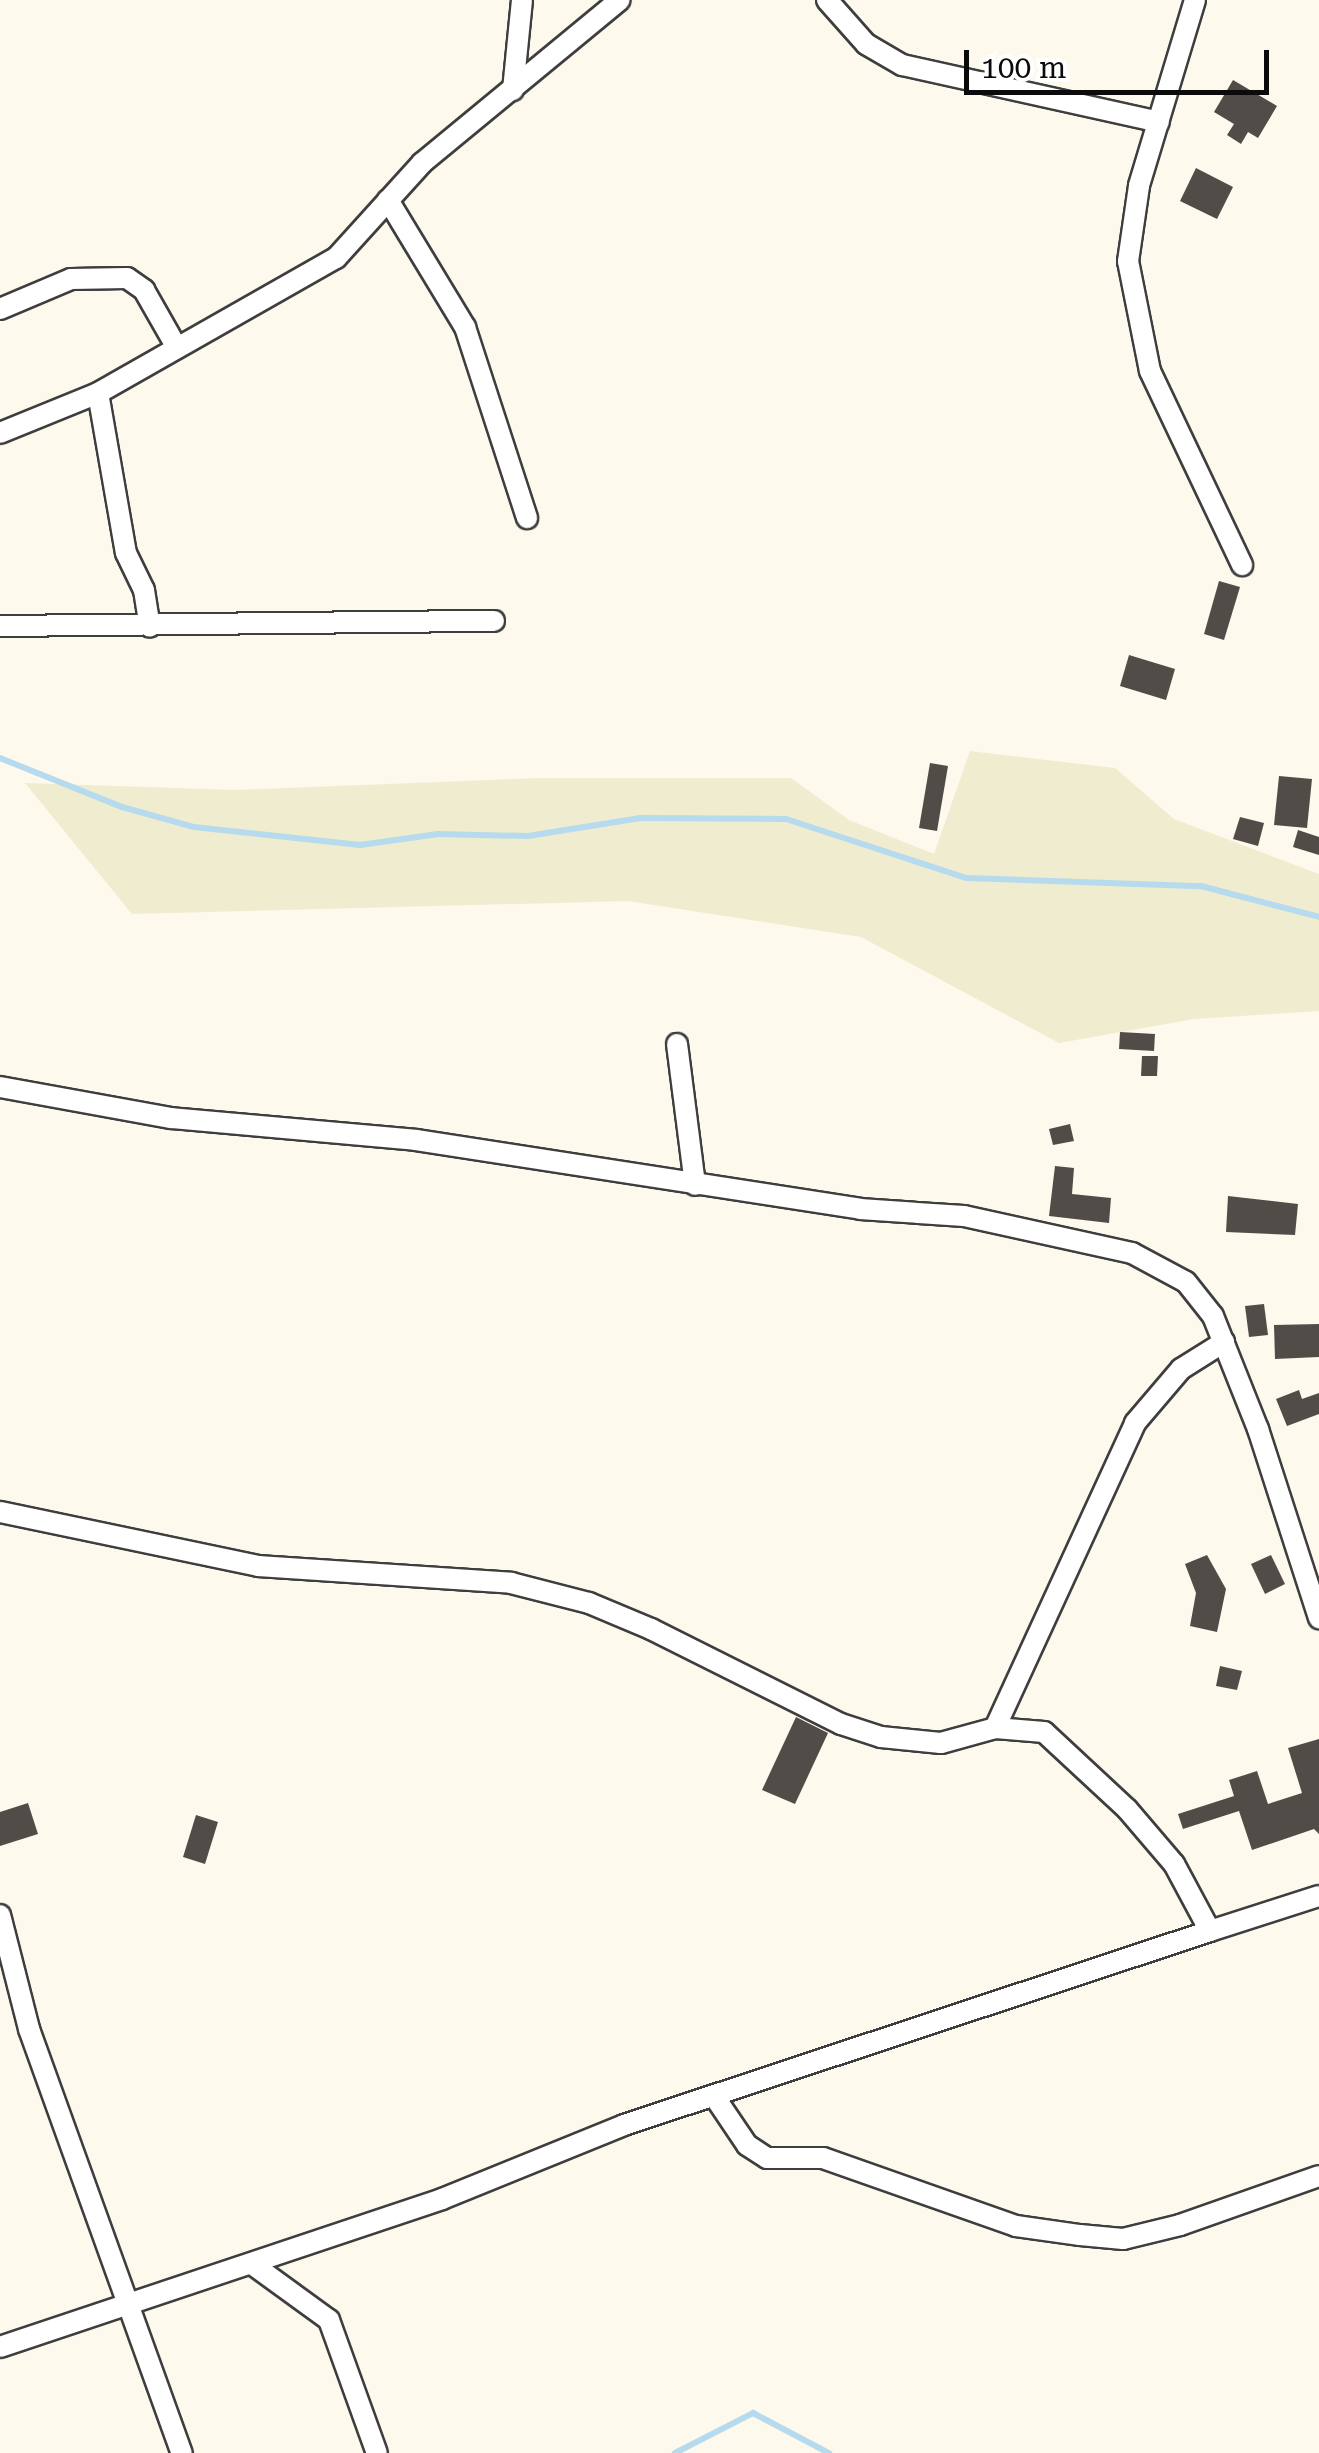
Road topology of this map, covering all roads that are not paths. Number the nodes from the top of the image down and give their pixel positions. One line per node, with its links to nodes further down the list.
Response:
1 (522, 0): 5 (street)
2 (620, 0): 5 (street)
3 (827, 0): 6 (street)
4 (1195, 0): 6 (street)
5 (512, 90): 7 (street)
6 (1159, 122): 13 (street)
7 (388, 200): 9 (street); 12 (street)
8 (0, 309): 9 (street)
9 (176, 346): 10 (street)
10 (98, 393): 11 (street); 16 (street)
11 (0, 433)
12 (526, 518)
13 (1242, 566)
14 (494, 621): 16 (street)
15 (0, 626): 16 (street)
16 (150, 627)
17 (677, 1044): 19 (street)
18 (0, 1088): 19 (street)
19 (696, 1185): 20 (street)
20 (1224, 1342): 22 (street); 23 (street)
21 (0, 1512): 23 (street)
22 (1319, 1618)
23 (995, 1728): 26 (street)
24 (1319, 1896): 26 (street)
25 (0, 1915): 30 (street)
26 (1210, 1931): 27 (street)
27 (714, 2096): 28 (street); 29 (street)
28 (1319, 2176)
29 (252, 2264): 30 (street); 33 (street)
30 (129, 2307): 31 (street); 32 (street)
31 (0, 2347)
32 (182, 2453)
33 (378, 2453)

